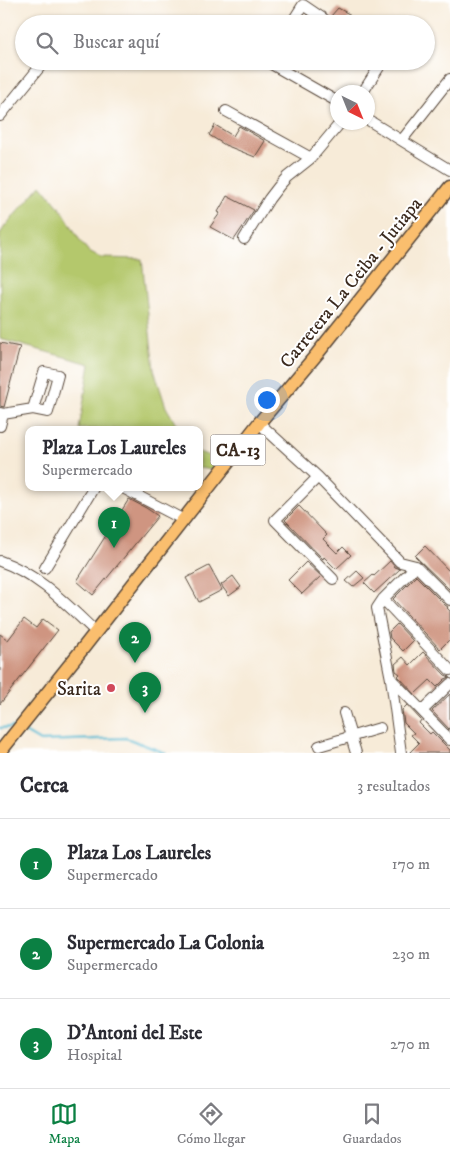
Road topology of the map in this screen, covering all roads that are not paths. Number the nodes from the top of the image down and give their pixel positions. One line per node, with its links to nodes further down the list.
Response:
1 (297, 15): 2 (street)
2 (318, 15)
3 (38, 70): 10 (street)
4 (283, 70): 8 (street)
5 (377, 70): 7 (street)
6 (450, 79): 13 (street)
7 (368, 85)
8 (330, 97)
9 (226, 111): 14 (street)
10 (0, 116)
11 (375, 124): 13 (street)
12 (334, 130): 14 (street)
13 (402, 140): 15 (street)
14 (311, 158): 17 (street)
15 (450, 170)
16 (450, 188): 20 (main road, Carretera La Ceiba - Jutiapa / CA-13)
17 (244, 239)
18 (33, 409): 19 (street)
19 (2, 414): 21 (street)
20 (259, 424): 22 (street); 25 (main road, Carretera La Ceiba - Jutiapa / CA-13)
21 (0, 426)
22 (318, 478): 27 (street); 29 (street)
23 (92, 491): 28 (street)
24 (129, 491): 25 (street)
25 (184, 520): 32 (main road, Carretera La Ceiba - Jutiapa / CA-13)
26 (0, 561): 32 (street)
27 (416, 566): 30 (street); 31 (street)
28 (45, 568)
29 (333, 579)
30 (383, 599): 33 (street); 34 (street)
31 (450, 600)
32 (96, 632): 42 (main road, Carretera La Ceiba - Jutiapa / CA-13)
33 (450, 670)
34 (391, 679): 36 (street); 44 (street)
35 (450, 684): 36 (street)
36 (422, 711): 40 (street)
37 (344, 713): 39 (street)
38 (380, 728): 39 (street)
39 (351, 737): 41 (street); 43 (street)
40 (450, 740)
41 (319, 746)
42 (0, 752)
43 (356, 753)
44 (401, 753)

